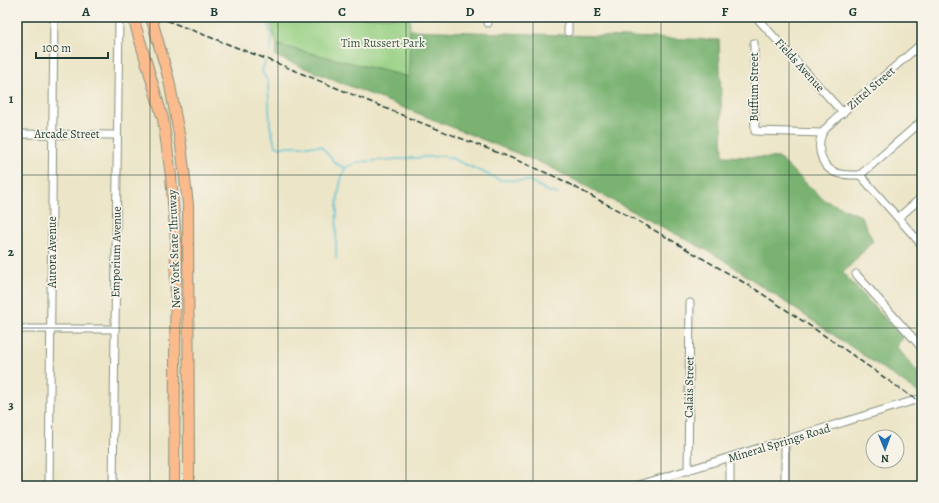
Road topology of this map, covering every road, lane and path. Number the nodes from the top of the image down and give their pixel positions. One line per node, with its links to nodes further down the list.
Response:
1 (54, 17): 13 (street, Aurora Avenue)
2 (119, 17): 14 (street, Emporium Avenue)
3 (133, 17): 32 (highway, New York State Thruway)
4 (150, 17): 33 (highway, New York State Thruway)
5 (568, 17): 7 (street)
6 (756, 17): 10 (street, Fields Avenue)
7 (568, 32)
8 (754, 43): 15 (street, Buffum Street)
9 (922, 44): 10 (street, Zittel Street)
10 (843, 113): 15 (street, Zittel Street)
11 (922, 121): 16 (street)
12 (17, 134): 13 (street, Arcade Street)
13 (53, 134): 14 (street, Arcade Street); 23 (street, Aurora Avenue)
14 (117, 134): 24 (street, Emporium Avenue)
15 (822, 134): 16 (street)
16 (860, 175): 18 (street)
17 (922, 197): 18 (street)
18 (898, 218): 19 (street)
19 (922, 245)
20 (856, 274): 25 (street)
21 (690, 303): 29 (street, Calais Street)
22 (17, 329): 23 (street)
23 (51, 329): 24 (street); 30 (street, Aurora Avenue)
24 (115, 329): 31 (street, Emporium Avenue)
25 (922, 348)
26 (922, 398): 27 (street, Mineral Springs Road)
27 (785, 441): 28 (street, Mineral Springs Road); 36 (street)
28 (730, 458): 29 (street, Mineral Springs Road); 35 (street)
29 (688, 471): 34 (street, Mineral Springs Road)
30 (49, 486)
31 (113, 486)
32 (174, 486)
33 (189, 486)
34 (636, 486)
35 (730, 486)
36 (785, 486)

